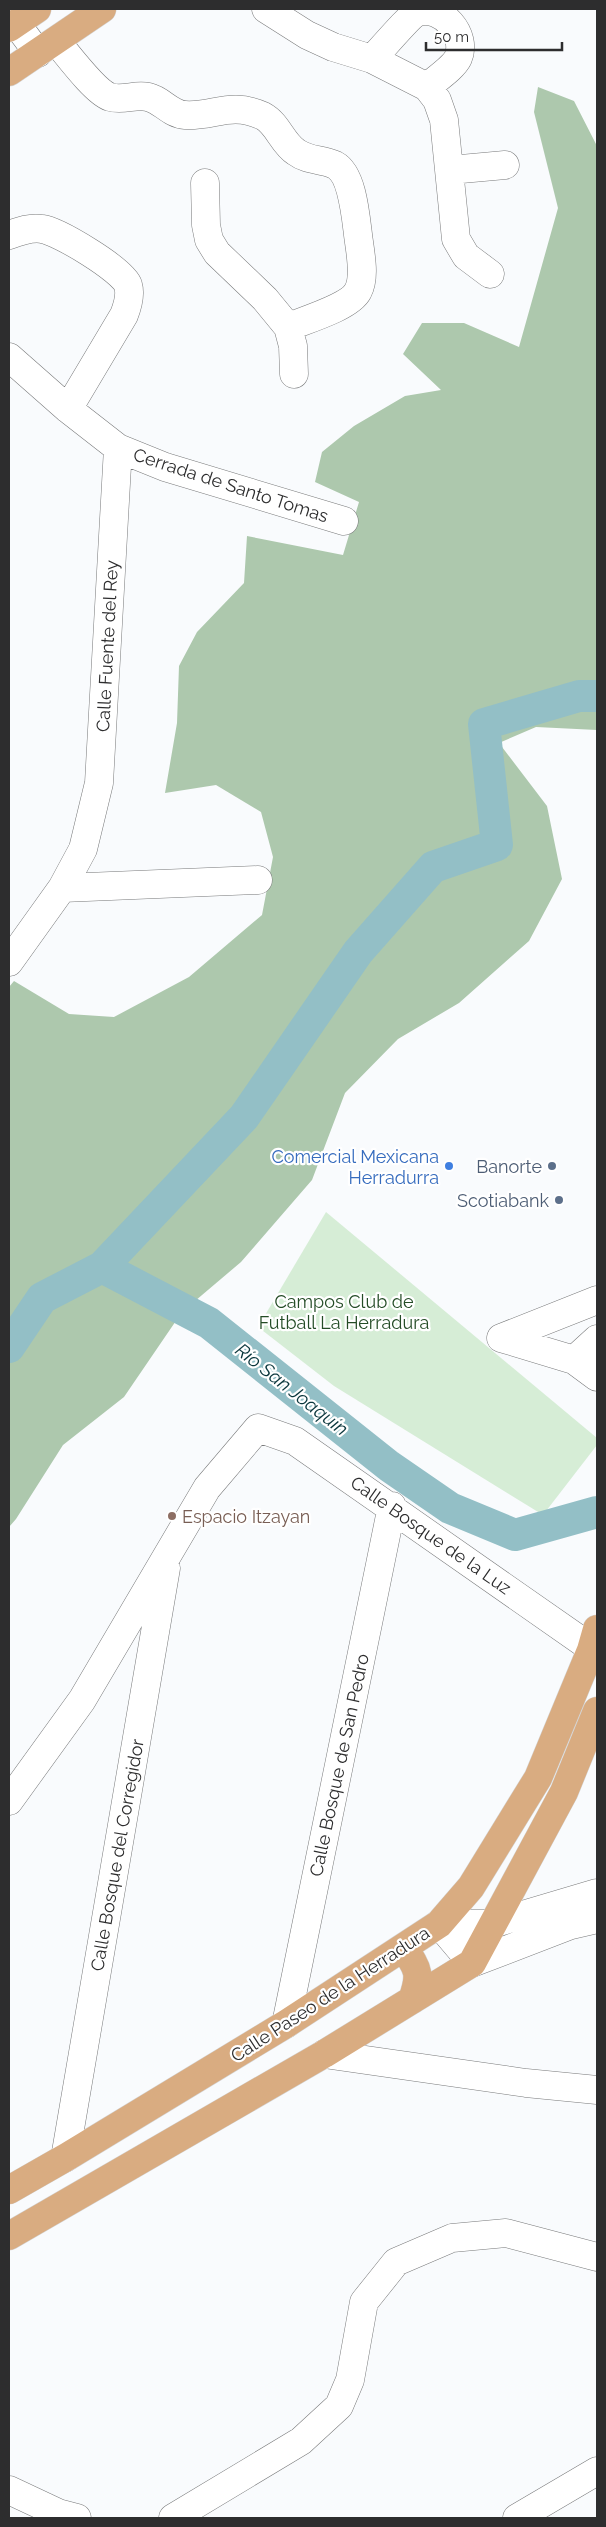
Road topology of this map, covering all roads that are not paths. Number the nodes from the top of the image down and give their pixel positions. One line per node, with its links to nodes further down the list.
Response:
1 (102, 9): 4 (main road)
2 (266, 9): 5 (street)
3 (17, 19): 4 (street)
4 (47, 47): 6 (main road); 13 (street)
5 (372, 59): 7 (street); 7 (street)
6 (9, 72)
7 (427, 87): 9 (street)
8 (505, 165): 9 (street)
9 (450, 170): 12 (street)
10 (205, 183): 13 (street)
11 (9, 234): 16 (street)
12 (490, 274)
13 (288, 327): 15 (street)
14 (9, 357): 16 (street)
15 (294, 374)
16 (68, 409): 17 (street)
17 (118, 448): 18 (street, Cerrada de Santo Tomas); 20 (street, Calle Fuente del Rey)
18 (344, 521)
19 (258, 880): 20 (street)
20 (62, 888): 21 (street, Calle Fuente del Rey)
21 (9, 962)
22 (597, 1300): 24 (street)
23 (597, 1339): 24 (street)
24 (574, 1360): 25 (street)
25 (597, 1377)
26 (392, 1506): 27 (street, Calle Bosque de la Luz); 28 (street, Calle Bosque de la Luz); 38 (street, Calle Bosque de San Pedro)
27 (169, 1552): 30 (street); 41 (street, Calle Bosque del Corregidor)
28 (595, 1643): 33 (main road, Calle Paseo de la Herradura)
29 (597, 1711): 34 (main road)
30 (9, 1801)
31 (597, 1893): 34 (street)
32 (597, 1919): 36 (street)
33 (439, 1924): 34 (street); 35 (main road, Calle Paseo de la Herradura); 36 (street)
34 (492, 1924): 36 (main road)
35 (404, 1949): 37 (main road); 38 (main road, Calle Paseo de la Herradura)
36 (472, 1963): 37 (main road)
37 (412, 2000): 39 (main road)
38 (286, 2024): 41 (main road, Calle Paseo de la Herradura)
39 (324, 2054): 40 (street); 43 (main road)
40 (597, 2090)
41 (65, 2158): 42 (main road, Calle Paseo de la Herradura)
42 (9, 2190)
43 (9, 2236)
44 (597, 2257): 48 (street)
45 (597, 2470): 49 (street)
46 (9, 2490): 47 (street)
47 (77, 2518)
48 (172, 2518)
49 (517, 2518)

